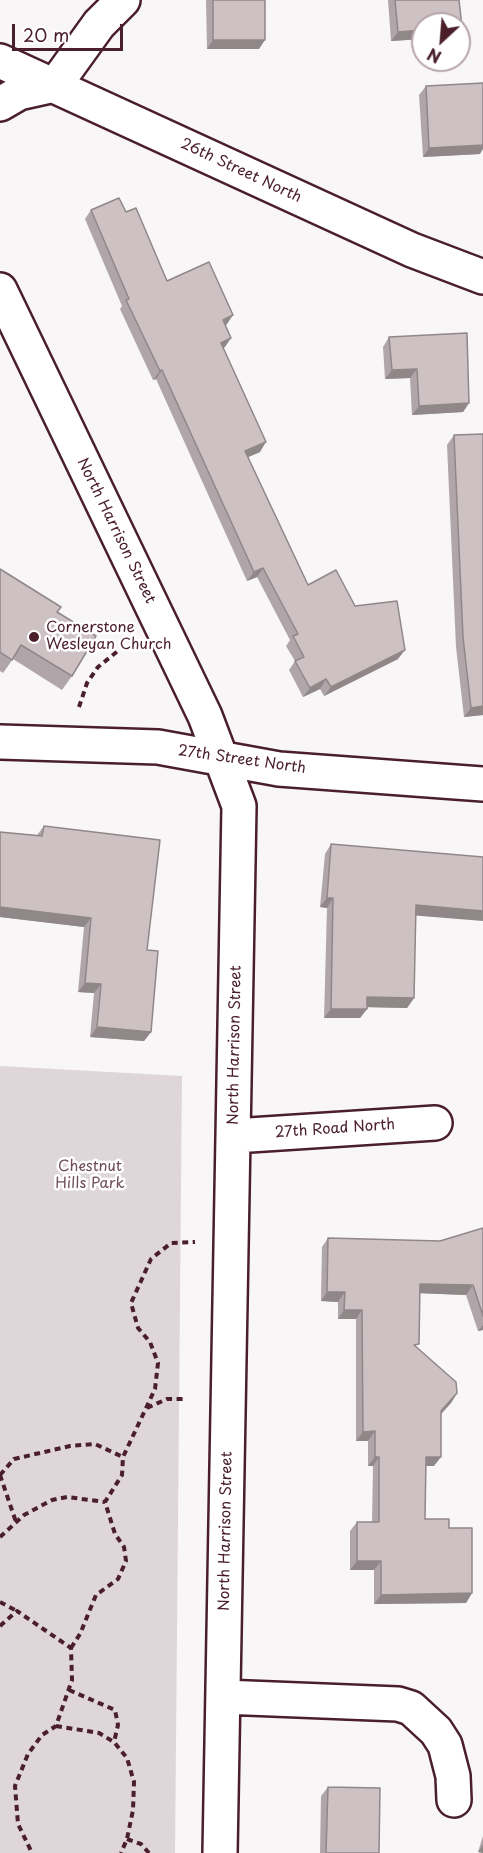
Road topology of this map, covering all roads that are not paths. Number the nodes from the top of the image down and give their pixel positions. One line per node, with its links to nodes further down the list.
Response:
1 (123, 0): 3 (street)
2 (0, 60): 3 (street, 26th Street North)
3 (55, 85): 4 (street); 5 (street, 26th Street North)
4 (0, 104)
5 (483, 277)
6 (0, 290): 8 (street, North Harrison Street)
7 (0, 742): 8 (street, 27th Street North)
8 (220, 758): 9 (street, 27th Street North); 11 (street, North Harrison Street)
9 (483, 784)
10 (435, 1123): 11 (street, 27th Road North)
11 (234, 1136): 12 (street, North Harrison Street)
12 (223, 1697): 13 (street); 14 (street, North Harrison Street)
13 (454, 1800)
14 (220, 1853)

